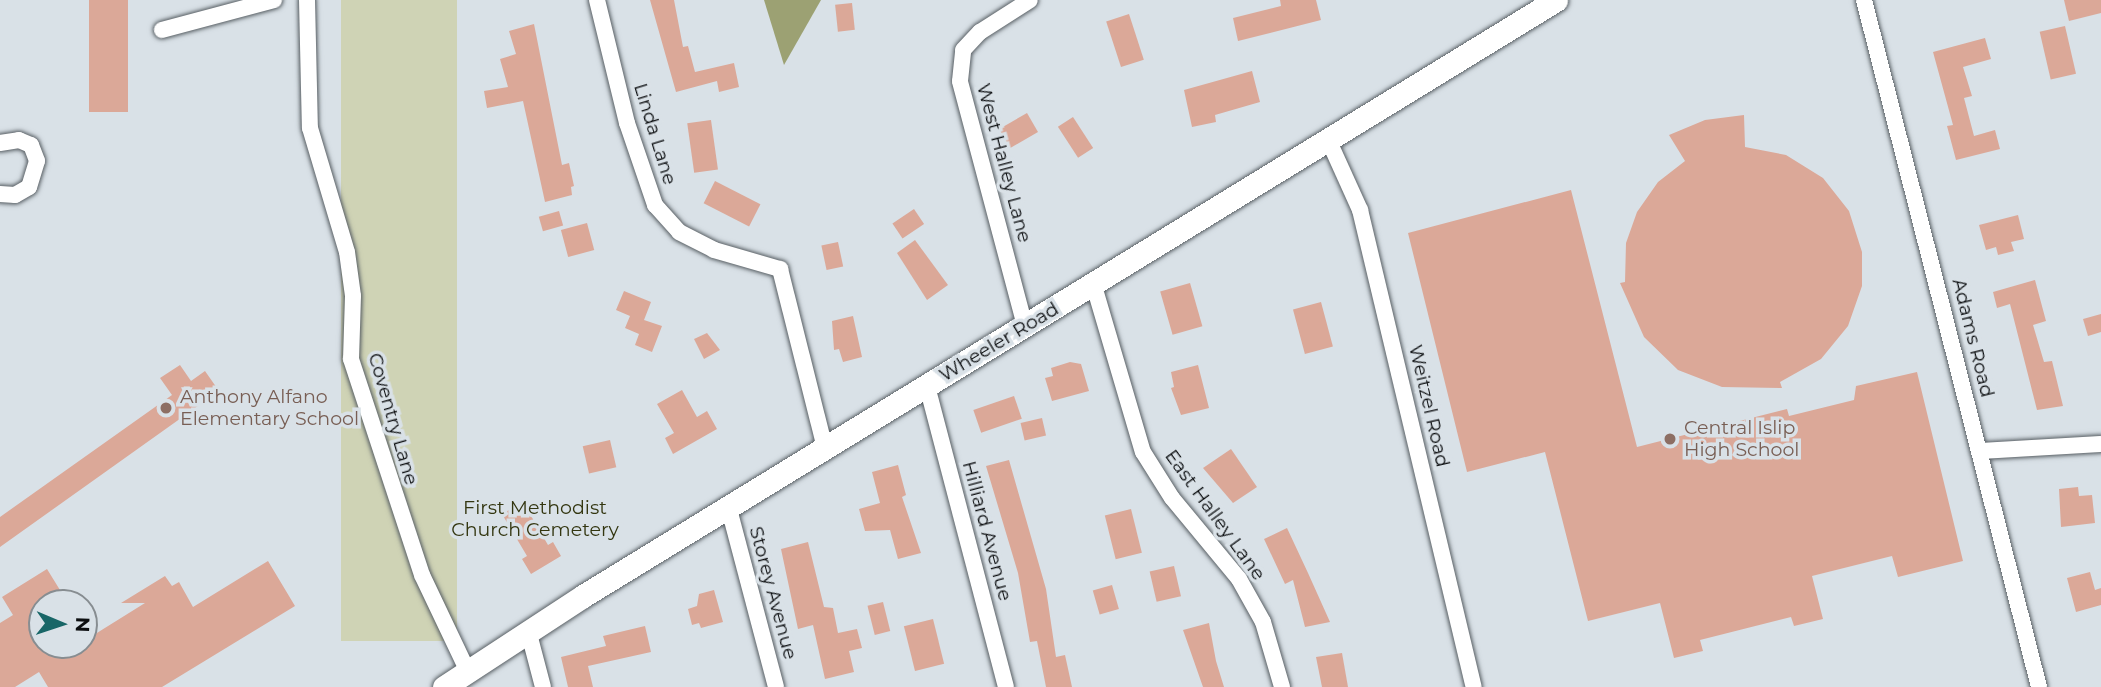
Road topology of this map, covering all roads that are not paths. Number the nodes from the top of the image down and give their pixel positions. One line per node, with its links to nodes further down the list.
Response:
1 (274, 0): 7 (street)
2 (307, 0): 19 (street, Coventry Lane)
3 (597, 0): 15 (street, Linda Lane)
4 (1030, 0): 12 (street, West Halley Lane)
5 (1556, 0): 8 (main road, Wheeler Road)
6 (1864, 0): 16 (street, Adams Road)
7 (162, 30)
8 (1328, 139): 11 (main road, Wheeler Road); 25 (street, Weitzel Road)
9 (0, 143): 10 (street)
10 (0, 194)
11 (1094, 286): 12 (main road, Wheeler Road); 24 (street, East Halley Lane)
12 (1025, 326): 13 (main road, Wheeler Road)
13 (927, 386): 15 (main road, Wheeler Road); 23 (street, Hilliard Avenue)
14 (2101, 444): 16 (street)
15 (825, 448): 17 (main road, Wheeler Road)
16 (1980, 451): 26 (street, Adams Road)
17 (729, 509): 18 (main road, Wheeler Road); 22 (street, Storey Avenue)
18 (528, 630): 19 (main road, Wheeler Road); 21 (street)
19 (468, 672): 20 (main road, Wheeler Road)
20 (444, 687)
21 (543, 687)
22 (775, 687)
23 (1006, 687)
24 (1282, 687)
25 (1474, 687)
26 (2039, 687)

